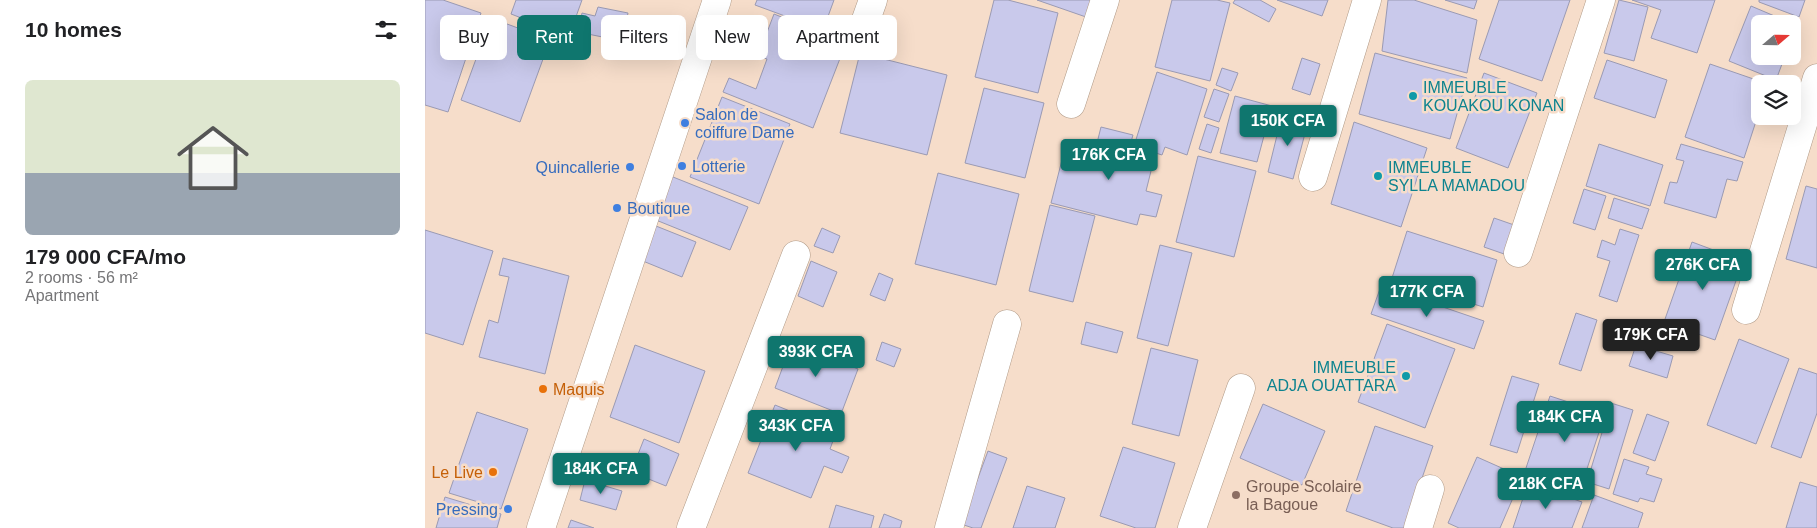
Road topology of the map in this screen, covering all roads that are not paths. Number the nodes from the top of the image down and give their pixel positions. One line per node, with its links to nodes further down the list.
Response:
1 (717, 0): 16 (street)
2 (873, 0): 6 (street)
3 (1105, 0): 8 (street)
4 (1367, 0): 9 (street)
5 (1601, 0): 10 (street)
6 (868, 15)
7 (1817, 78): 12 (street)
8 (1071, 104)
9 (1313, 177)
10 (1518, 253)
11 (796, 255): 17 (street)
12 (1746, 310)
13 (1007, 324): 18 (street)
14 (1241, 388): 19 (street)
15 (1430, 489): 20 (street)
16 (541, 528)
17 (691, 528)
18 (949, 528)
19 (1192, 528)
20 (1418, 528)

